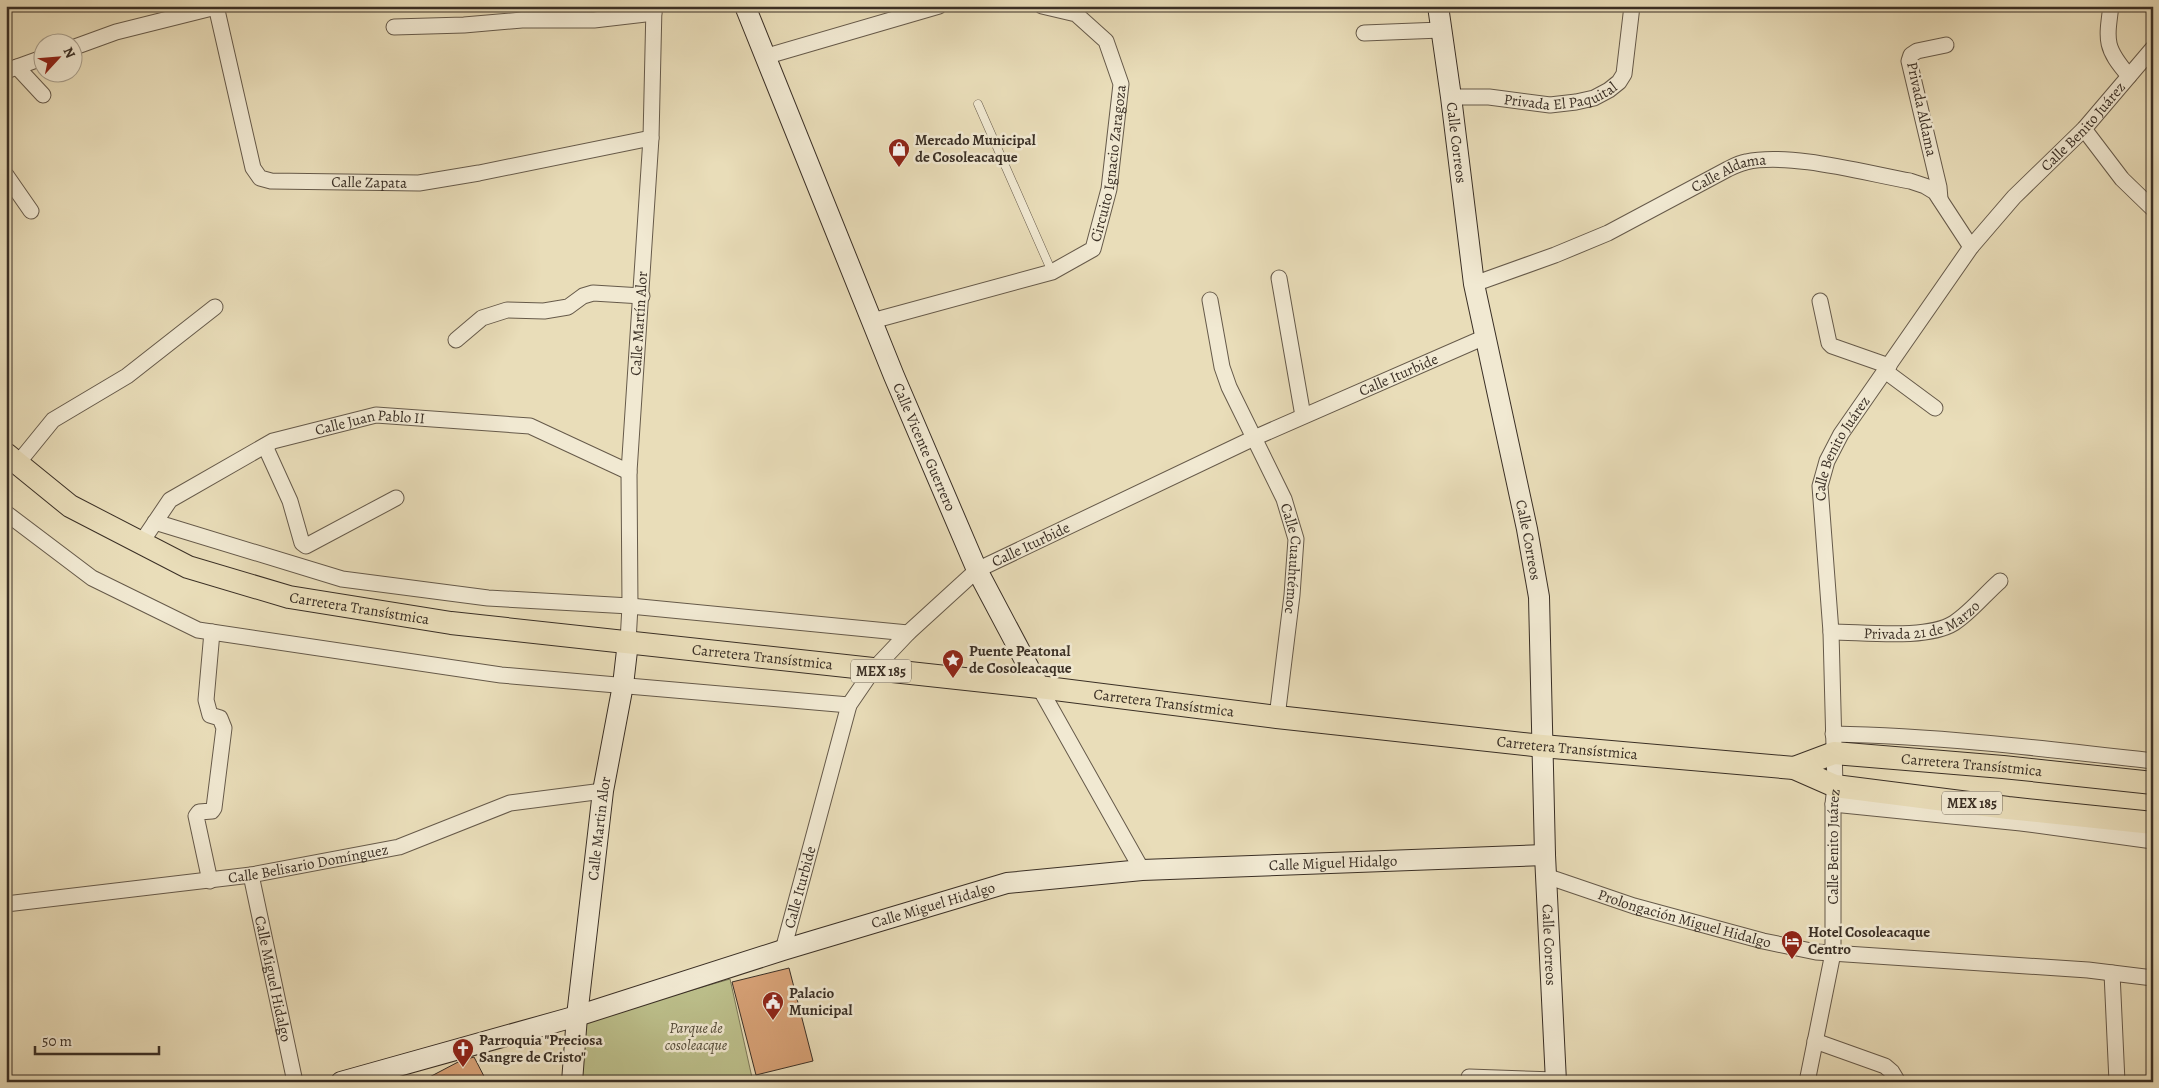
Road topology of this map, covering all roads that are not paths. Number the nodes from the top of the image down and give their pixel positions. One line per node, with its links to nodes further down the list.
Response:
1 (745, 6): 15 (main road, Calle Vicente Guerrero)
2 (939, 6): 15 (street)
3 (1042, 6): 29 (street, Circuito Ignacio Zaragoza)
4 (1438, 6): 10 (main road, Calle Correos)
5 (1632, 6): 20 (street, Privada El Paquital)
6 (2111, 6): 18 (street)
7 (216, 7): 12 (street); 23 (street, Calle Zapata)
8 (654, 10): 9 (street); 23 (street, Calle Martín Alor)
9 (394, 27)
10 (1441, 30): 11 (street); 20 (main road, Calle Correos)
11 (1364, 33)
12 (82, 44)
13 (1946, 45): 25 (street, Privada Aldama)
14 (2153, 48): 18 (street, Calle Benito Juárez)
15 (764, 57): 36 (main road, Calle Vicente Guerrero)
16 (32, 62): 17 (street)
17 (12, 69): 19 (street)
18 (2129, 76): 22 (street, Calle Benito Juárez)
19 (44, 95)
20 (1451, 97): 31 (main road, Calle Correos)
21 (978, 104): 29 (lane)
22 (2084, 129): 26 (street); 28 (street, Calle Benito Juárez)
23 (651, 138): 32 (street, Calle Martín Alor)
24 (6, 175): 27 (street)
25 (1940, 199): 28 (street, Calle Aldama); 31 (street, Calle Aldama)
26 (2153, 209)
27 (31, 211)
28 (1971, 247): 39 (street, Calle Benito Juárez)
29 (1052, 272): 36 (street, Circuito Ignacio Zaragoza)
30 (1279, 278): 41 (street)
31 (1474, 284): 37 (main road, Calle Correos)
32 (642, 296): 38 (street); 45 (street, Calle Martín Alor)
33 (1210, 300): 42 (street, Calle Cuauhtémoc)
34 (1820, 301): 39 (street)
35 (215, 307): 44 (street)
36 (872, 321): 50 (main road, Calle Vicente Guerrero)
37 (1485, 337): 41 (street, Calle Iturbide); 63 (main road, Calle Correos)
38 (456, 340)
39 (1887, 369): 40 (street); 54 (street, Calle Benito Juárez)
40 (1935, 408)
41 (1303, 416): 42 (street, Calle Iturbide)
42 (1254, 438): 50 (street, Calle Iturbide); 61 (street, Calle Cuauhtémoc)
43 (265, 446): 45 (street, Calle Juan Pablo II); 46 (street); 48 (street, Calle Juan Pablo II)
44 (12, 458): 49 (main road, Carretera Transístmica / MEX 185)
45 (628, 472): 52 (street, Calle Martín Alor)
46 (396, 498)
47 (6, 513): 53 (street)
48 (155, 522): 49 (street, Calle Juan Pablo II); 52 (street)
49 (141, 543): 56 (main road, Carretera Transístmica / MEX 185)
50 (978, 570): 55 (street, Calle Iturbide); 59 (main road, Calle Vicente Guerrero)
51 (2000, 581): 54 (street, Privada 21 de Marzo)
52 (630, 606): 55 (street); 56 (street, Calle Martín Alor)
53 (212, 632): 58 (street); 75 (street)
54 (1831, 632): 62 (street, Calle Benito Juárez)
55 (908, 633): 57 (street, Calle Iturbide)
56 (628, 642): 57 (main road, Carretera Transístmica / MEX 185); 58 (main road, Calle Martin Alor)
57 (873, 670): 59 (main road, Carretera Transístmica / MEX 185); 60 (street, Calle Iturbide)
58 (623, 686): 60 (street); 67 (main road, Calle Martin Alor)
59 (1039, 687): 61 (main road, Carretera Transístmica / MEX 185); 72 (street, Calle Vicente Guerrero)
60 (849, 705): 77 (street, Calle Iturbide)
61 (1276, 717): 63 (main road, Carretera Transístmica / MEX 185)
62 (1834, 744): 64 (street); 65 (main road, Carretera Transístmica / MEX 185); 66 (main road, Carretera Transístmica / MEX 185); 68 (street, Calle Benito Juárez)
63 (1542, 746): 65 (main road, Carretera Transístmica / MEX 185); 71 (main road, Calle Correos)
64 (2153, 761)
65 (1794, 768): 68 (main road, Carretera Transístmica / MEX 185)
66 (2153, 783)
67 (603, 791): 73 (street, Calle Belisario Domínguez); 81 (main road, Calle Martin Alor)
68 (1834, 795): 69 (main road, Carretera Transístmica / MEX 185); 70 (street); 78 (street, Calle Benito Juárez)
69 (2153, 823)
70 (2153, 841)
71 (1545, 855): 72 (main road, Calle Miguel Hidalgo); 74 (main road, Calle Correos)
72 (1142, 870): 77 (main road, Calle Miguel Hidalgo)
73 (251, 876): 75 (street, Calle Belisario Domínguez); 85 (street, Calle Miguel Hidalgo)
74 (1546, 876): 78 (street, Prolongación Miguel Hidalgo); 84 (main road, Calle Correos)
75 (210, 881): 76 (street, Calle Belisario Domínguez)
76 (6, 904)
77 (783, 950): 81 (main road, Calle Miguel Hidalgo)
78 (1833, 953): 79 (street, Prolongación Miguel Hidalgo); 82 (street, Calle Benito Juárez)
79 (2112, 973): 80 (street, Prolongación Miguel Hidalgo); 90 (street)
80 (2153, 978)
81 (577, 1016): 86 (main road, Calle Miguel Hidalgo); 87 (main road, Calle Martin Alor)
82 (1815, 1041): 88 (street, Calle Benito Juárez); 89 (street)
83 (1469, 1077): 84 (street)
84 (1556, 1081)
85 (295, 1082)
86 (341, 1082)
87 (572, 1082)
88 (1807, 1082)
89 (1898, 1082)
90 (2117, 1082)

